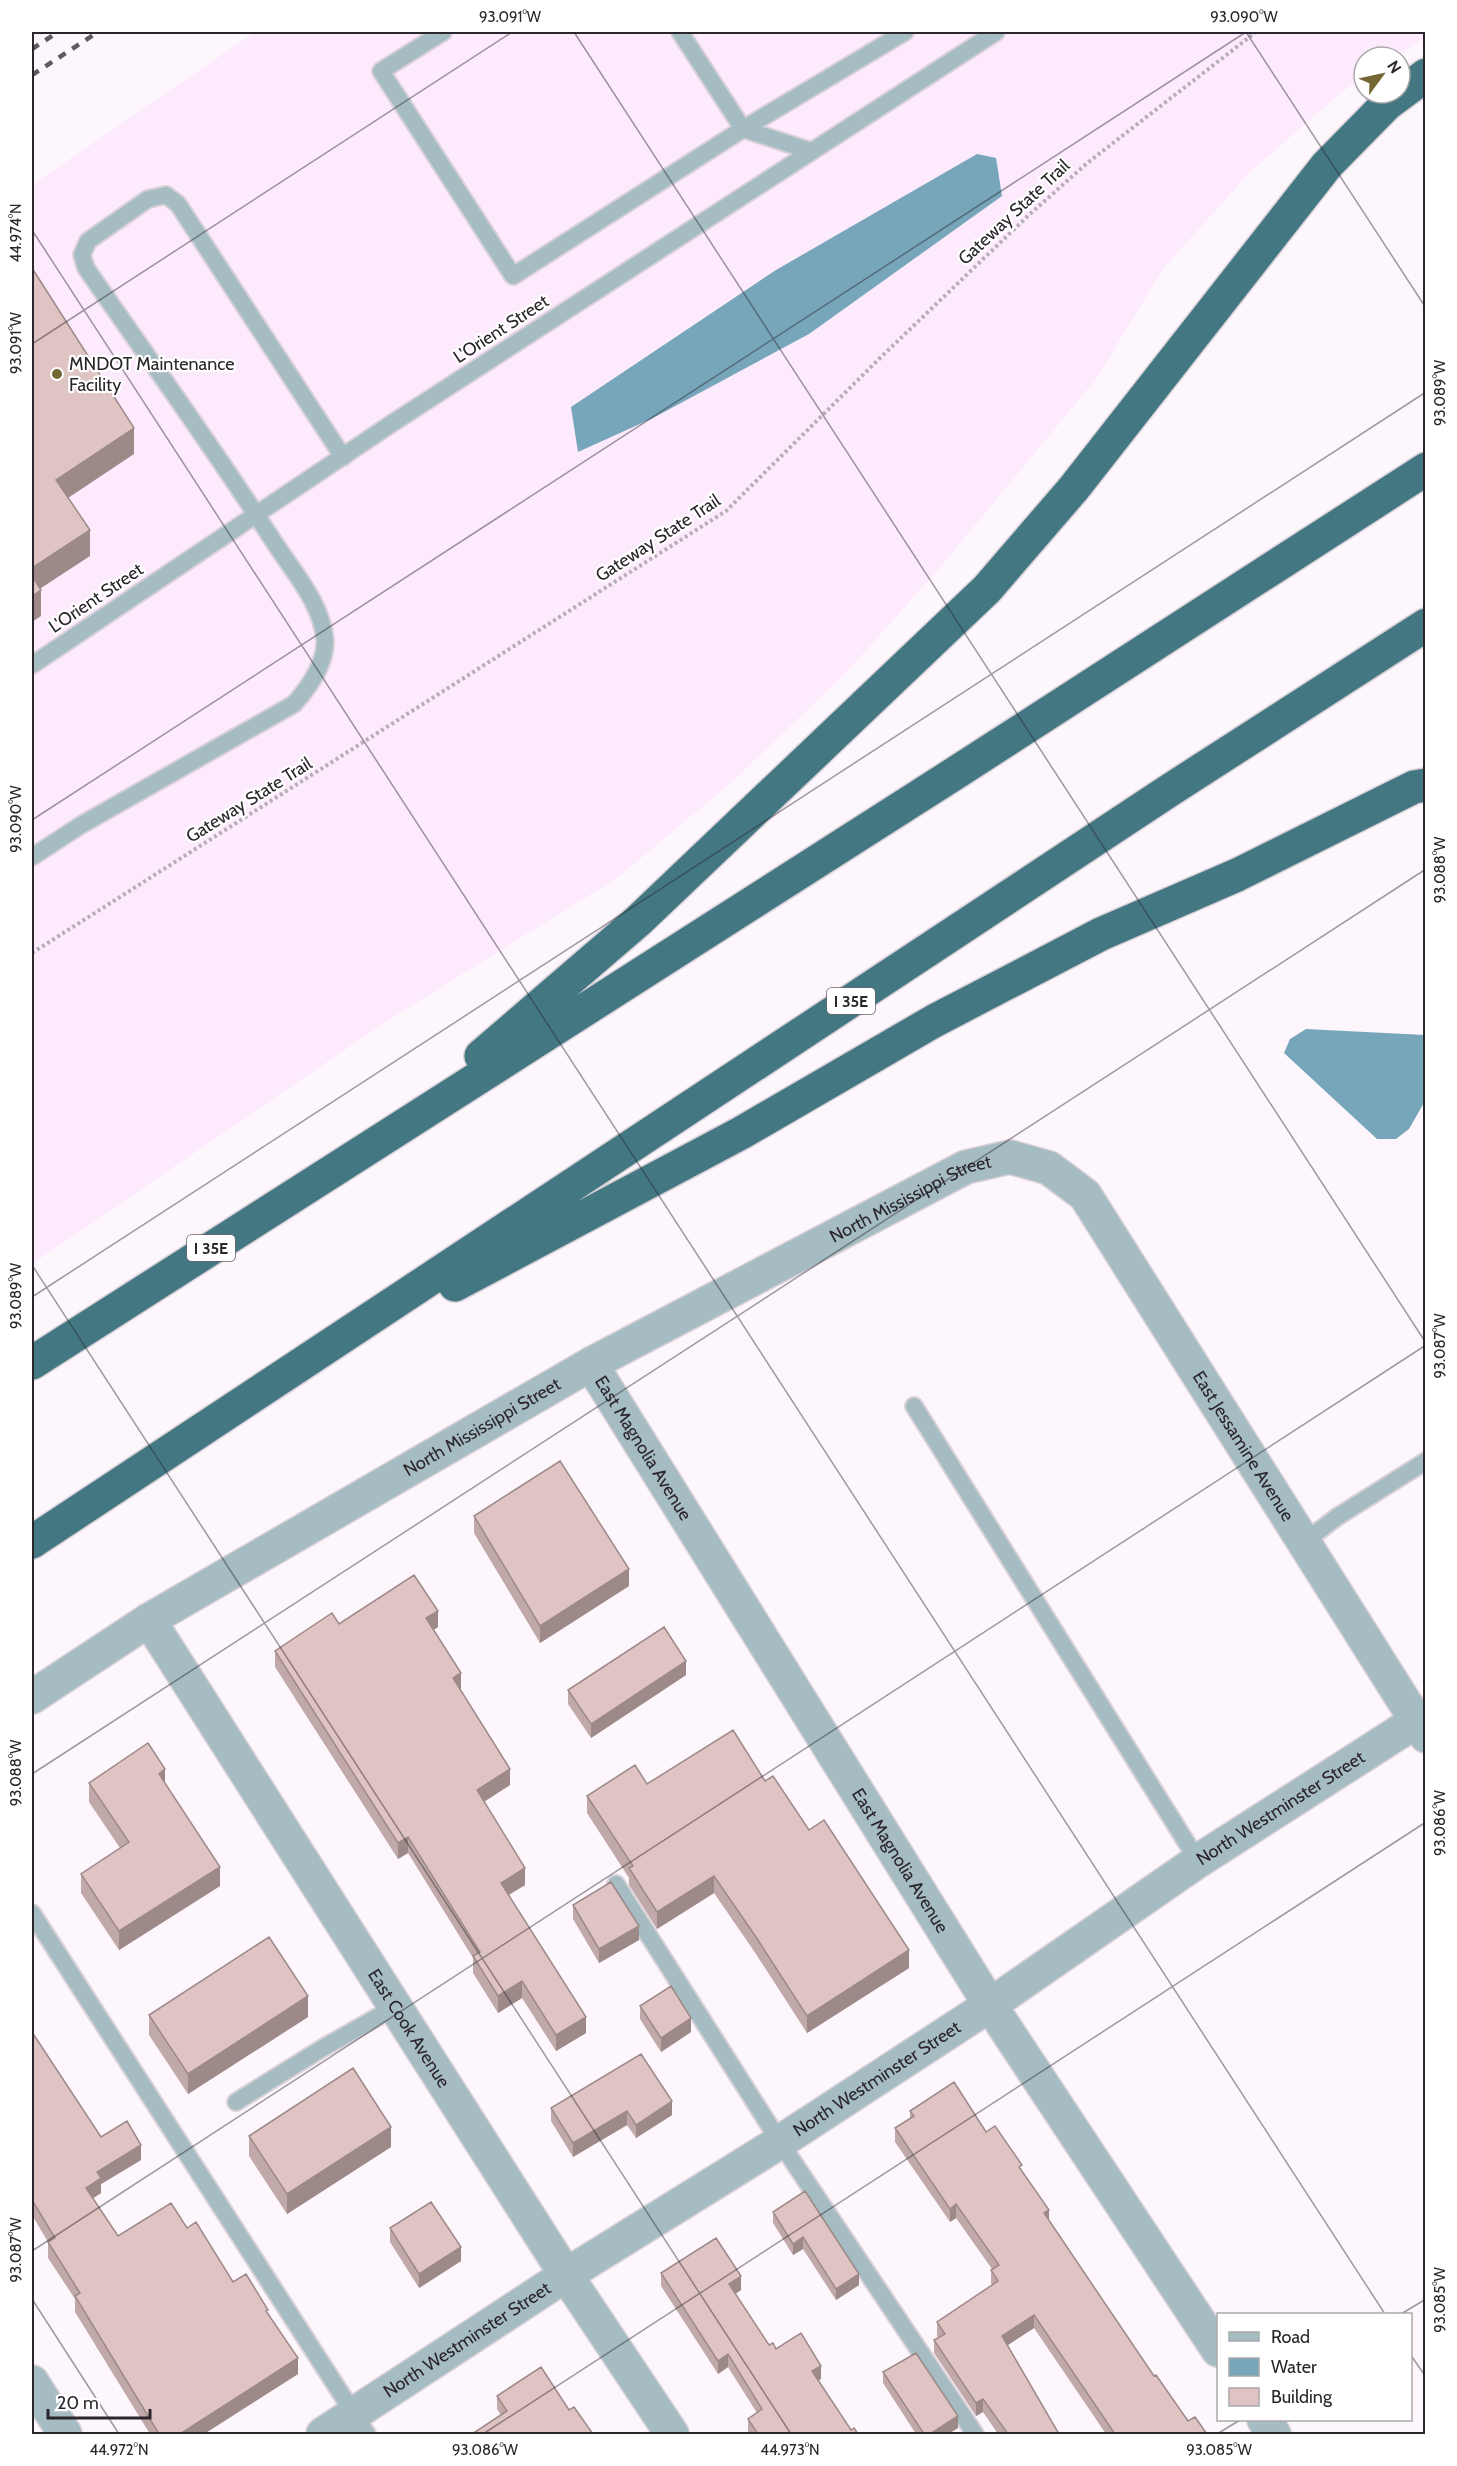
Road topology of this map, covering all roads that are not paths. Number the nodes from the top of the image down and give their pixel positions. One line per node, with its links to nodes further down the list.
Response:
1 (443, 32): 6 (lane)
2 (680, 32): 6 (lane)
3 (905, 32): 6 (lane)
4 (996, 32): 7 (lane, L'Orient Street)
5 (1425, 75): 15 (highway)
6 (743, 129): 7 (lane)
7 (811, 152): 8 (lane, L'Orient Street)
8 (343, 456): 10 (lane, L'Orient Street); 10 (lane)
9 (1425, 469): 15 (highway, I 35E)
10 (256, 514): 12 (lane, L'Orient Street); 14 (lane)
11 (1425, 625): 19 (highway, I 35E)
12 (32, 665)
13 (1425, 785): 19 (highway)
14 (32, 857)
15 (391, 1133): 17 (highway, I 35E)
16 (1048, 1168): 18 (street, North Mississippi Street); 23 (street, East Jessamine Avenue)
17 (32, 1363)
18 (591, 1364): 24 (street, North Mississippi Street); 30 (street, East Magnolia Avenue)
19 (279, 1379): 22 (highway, I 35E)
20 (914, 1406): 27 (lane)
21 (1425, 1461): 23 (lane)
22 (32, 1542)
23 (1303, 1543): 26 (street, East Jessamine Avenue)
24 (149, 1620): 25 (street, North Mississippi Street); 31 (street, East Cook Avenue)
25 (32, 1697)
26 (1422, 1724): 27 (street, North Westminster Street)
27 (1198, 1861): 30 (street, North Westminster Street)
28 (616, 1884): 33 (lane)
29 (32, 1913): 38 (lane)
30 (990, 2005): 33 (street, North Westminster Street); 35 (street, East Magnolia Avenue)
31 (395, 2007): 32 (lane); 34 (street, East Cook Avenue)
32 (236, 2102)
33 (780, 2142): 34 (street, North Westminster Street); 42 (lane)
34 (566, 2275): 38 (street, North Westminster Street); 41 (street, East Cook Avenue)
35 (1217, 2348)
36 (32, 2382): 39 (street)
37 (1265, 2421): 43 (street)
38 (361, 2425): 40 (street, North Westminster Street)
39 (64, 2434)
40 (323, 2434)
41 (672, 2434)
42 (975, 2434)
43 (1274, 2434)

